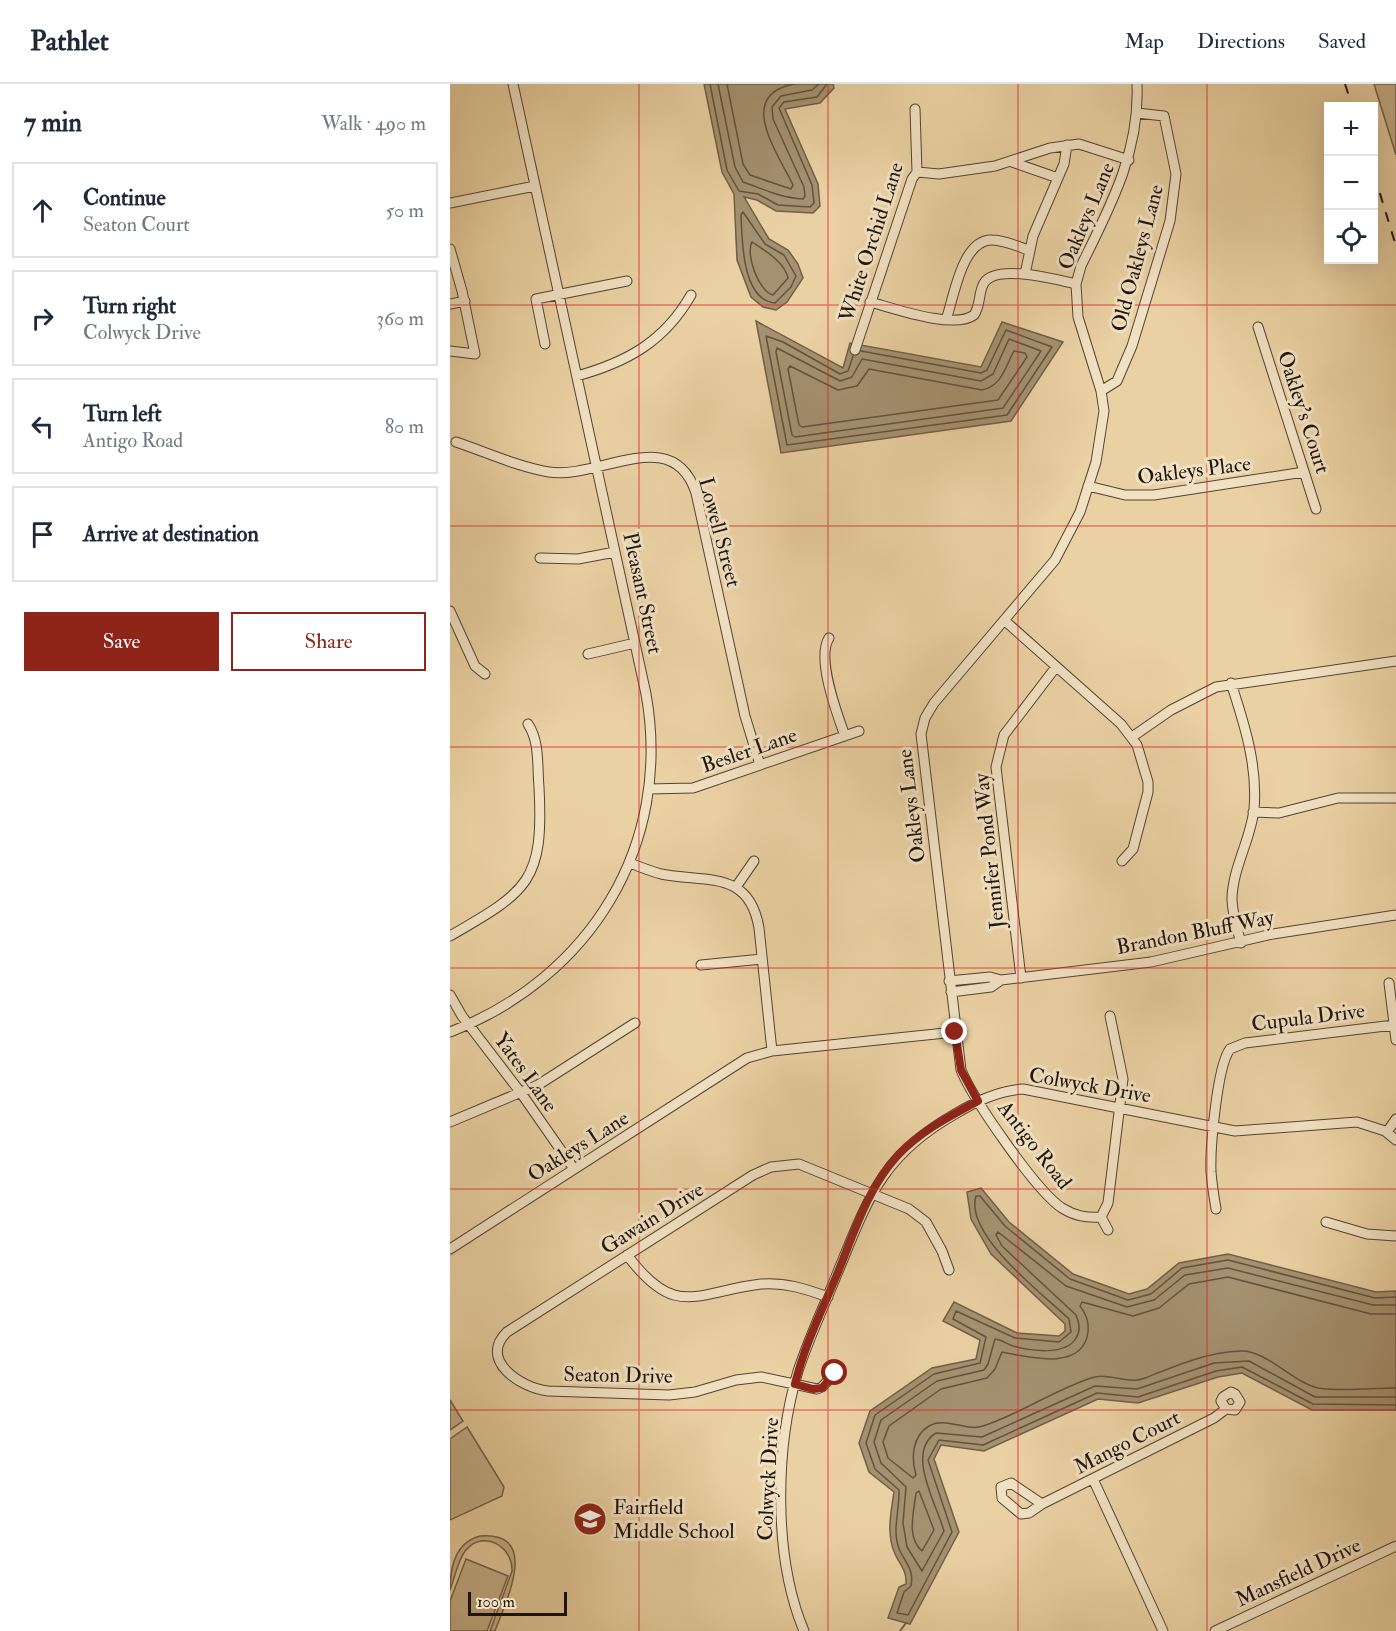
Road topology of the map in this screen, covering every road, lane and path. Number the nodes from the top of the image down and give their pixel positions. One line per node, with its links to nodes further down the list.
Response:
1 (513, 84): 10 (street, Pleasant Street)
2 (1137, 84): 4 (street, Oakleys Lane)
3 (915, 109): 8 (street, White Orchid Lane)
4 (1137, 113): 6 (street, Oakleys Lane); 28 (street, Old Oakleys Lane)
5 (1066, 145): 6 (street); 7 (street); 9 (street)
6 (1129, 160): 16 (street, Oakleys Lane)
7 (1012, 162): 8 (street); 9 (street)
8 (917, 172): 20 (street, White Orchid Lane)
9 (1058, 178): 13 (street)
10 (535, 186): 11 (street); 17 (street, Pleasant Street)
11 (450, 203)
12 (450, 249): 19 (street)
13 (1028, 250): 14 (street); 22 (street)
14 (1024, 274): 16 (street); 22 (street)
15 (627, 281): 17 (street)
16 (1076, 284): 28 (street, Oakleys Lane)
17 (559, 295): 24 (street); 27 (street, Pleasant Street)
18 (691, 296): 27 (street)
19 (465, 301): 21 (street); 26 (street)
20 (870, 302): 22 (street); 25 (street, White Orchid Lane)
21 (450, 304)
22 (946, 320)
23 (1258, 327): 31 (street, Oakley's Court)
24 (546, 344)
25 (855, 350)
26 (450, 351)
27 (577, 376): 30 (street, Pleasant Street)
28 (1101, 391): 32 (street, Oakleys Lane)
29 (456, 442): 30 (street, Lowell Street)
30 (597, 467): 34 (street, Pleasant Street); 49 (street, Lowell Street)
31 (1304, 472): 32 (street, Oakleys Place); 33 (street, Oakley's Court)
32 (1088, 486): 37 (street, Oakleys Lane)
33 (1316, 508)
34 (615, 552): 35 (street); 39 (street, Pleasant Street)
35 (540, 558)
36 (450, 613): 43 (street)
37 (1004, 620): 42 (street); 64 (street, Oakleys Lane)
38 (829, 638): 47 (street)
39 (635, 643): 40 (street); 50 (street, Pleasant Street)
40 (588, 654)
41 (1396, 661): 44 (street)
42 (1056, 667): 48 (street); 62 (street, Jennifer Pond Way)
43 (485, 674)
44 (1231, 683): 48 (street); 52 (street)
45 (528, 724): 58 (street)
46 (859, 731): 47 (street, Besler Lane)
47 (845, 736): 49 (street, Besler Lane)
48 (1132, 737): 54 (street)
49 (760, 765): 50 (street, Besler Lane)
50 (649, 789): 55 (street, Pleasant Street)
51 (1396, 798): 52 (street)
52 (1253, 812): 59 (street)
53 (754, 861): 56 (street)
54 (1122, 861)
55 (630, 862): 56 (street); 70 (street, Pleasant Street)
56 (735, 886): 60 (street)
57 (1396, 915): 59 (street, Brandon Bluff Way)
58 (450, 936)
59 (1241, 943): 62 (street, Brandon Bluff Way)
60 (762, 959): 61 (street); 75 (street)
61 (701, 964)
62 (1021, 978): 63 (street, Brandon Bluff Way)
63 (1001, 980): 64 (street, Brandon Bluff Way); 66 (street, Brandon Bluff Way)
64 (950, 981): 66 (street, Oakleys Lane)
65 (1389, 983): 71 (street)
66 (951, 992): 73 (street, Oakleys Lane)
67 (450, 995): 70 (street, Yates Lane)
68 (1110, 1016): 78 (street)
69 (635, 1023): 76 (street)
70 (469, 1025): 72 (street, Pleasant Street); 76 (street, Yates Lane)
71 (1394, 1025): 74 (street); 81 (street, Cupula Drive)
72 (450, 1032)
73 (955, 1032): 75 (street, Oakleys Lane); 77 (street, Antigo Road)
74 (1396, 1040)
75 (772, 1051): 84 (street, Oakleys Lane)
76 (521, 1093): 80 (street); 84 (street, Yates Lane)
77 (978, 1101): 78 (street, Colwyck Drive); 85 (street, Colwyck Drive); 87 (street, Antigo Road)
78 (1120, 1107): 81 (street, Colwyck Drive); 87 (street)
79 (1396, 1119): 82 (street)
80 (450, 1122)
81 (1215, 1127): 82 (street, Colwyck Drive); 86 (street)
82 (1387, 1132): 83 (street, Colwyck Drive)
83 (1396, 1140)
84 (574, 1169): 91 (street, Oakleys Lane)
85 (872, 1194): 92 (street, Gawain Drive); 93 (street, Gawain Drive); 94 (street, Colwyck Drive)
86 (1216, 1209)
87 (1101, 1217): 89 (street)
88 (1326, 1222): 90 (street)
89 (1108, 1230)
90 (1396, 1236)
91 (450, 1249)
92 (627, 1255): 94 (street); 96 (street, Gawain Drive)
93 (949, 1270)
94 (828, 1297): 97 (street, Colwyck Drive)
95 (835, 1373): 97 (street, Seaton Drive)
96 (512, 1377): 97 (street, Seaton Drive)
97 (795, 1384): 102 (street, Colwyck Drive)
98 (1226, 1409): 99 (street, Mango Court)
99 (1094, 1479): 100 (street, Mango Court); 103 (street)
100 (1042, 1504)
101 (1396, 1546): 104 (street, Mansfield Drive)
102 (804, 1631)
103 (1163, 1631)
104 (1215, 1631)

